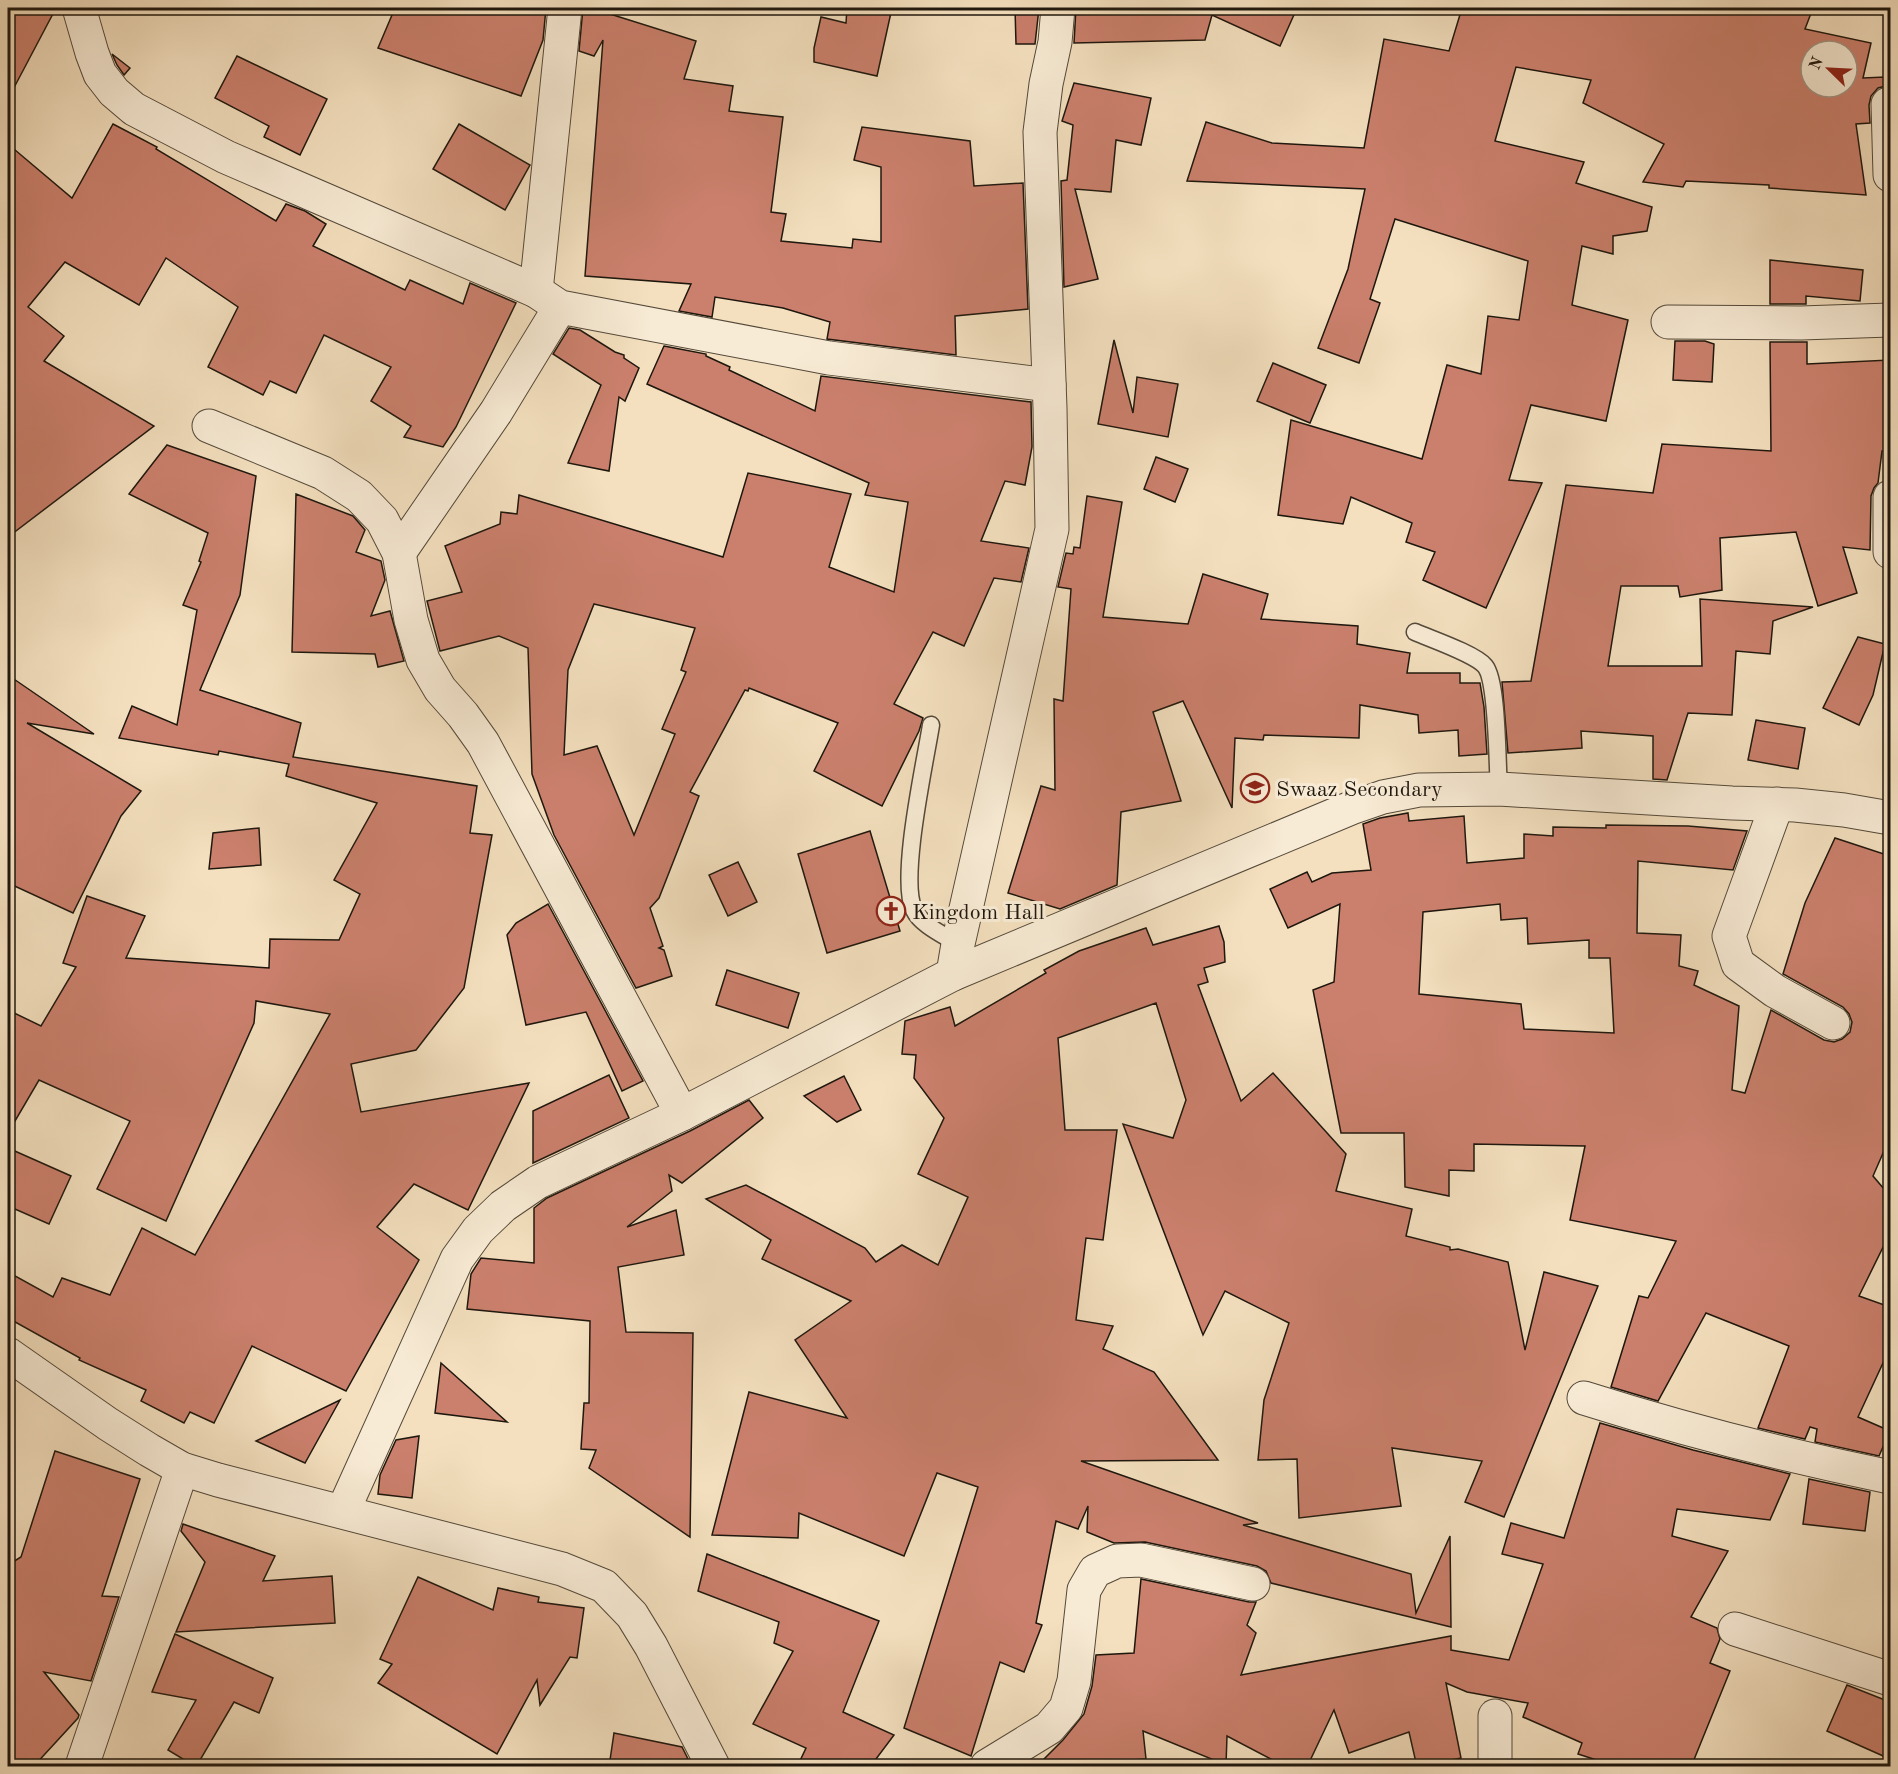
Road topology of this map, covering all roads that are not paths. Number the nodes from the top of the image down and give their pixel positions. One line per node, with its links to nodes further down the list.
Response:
1 (79, 8): 6 (street)
2 (565, 8): 6 (street)
3 (1058, 8): 9 (street)
4 (1888, 104): 5 (street)
5 (1890, 175)
6 (548, 299): 9 (street); 13 (street)
7 (1890, 320): 8 (street)
8 (1668, 322)
9 (1049, 385): 19 (street)
10 (209, 426): 13 (street)
11 (1890, 497): 12 (street)
12 (1890, 552)
13 (399, 553): 21 (street)
14 (1415, 632): 16 (lane)
15 (931, 725): 19 (lane)
16 (1499, 789): 17 (street); 19 (street)
17 (1777, 804): 18 (street); 20 (street)
18 (1890, 818)
19 (955, 959): 21 (street)
20 (1833, 1023)
21 (682, 1114): 26 (street)
22 (8, 1354): 24 (street)
23 (1584, 1398): 25 (street)
24 (182, 1469): 26 (street); 31 (street)
25 (1890, 1477)
26 (343, 1511): 32 (street)
27 (1253, 1584): 33 (street)
28 (1735, 1629): 29 (street)
29 (1890, 1678)
30 (1495, 1716): 34 (street)
31 (82, 1767)
32 (713, 1767)
33 (987, 1767)
34 (1495, 1767)

